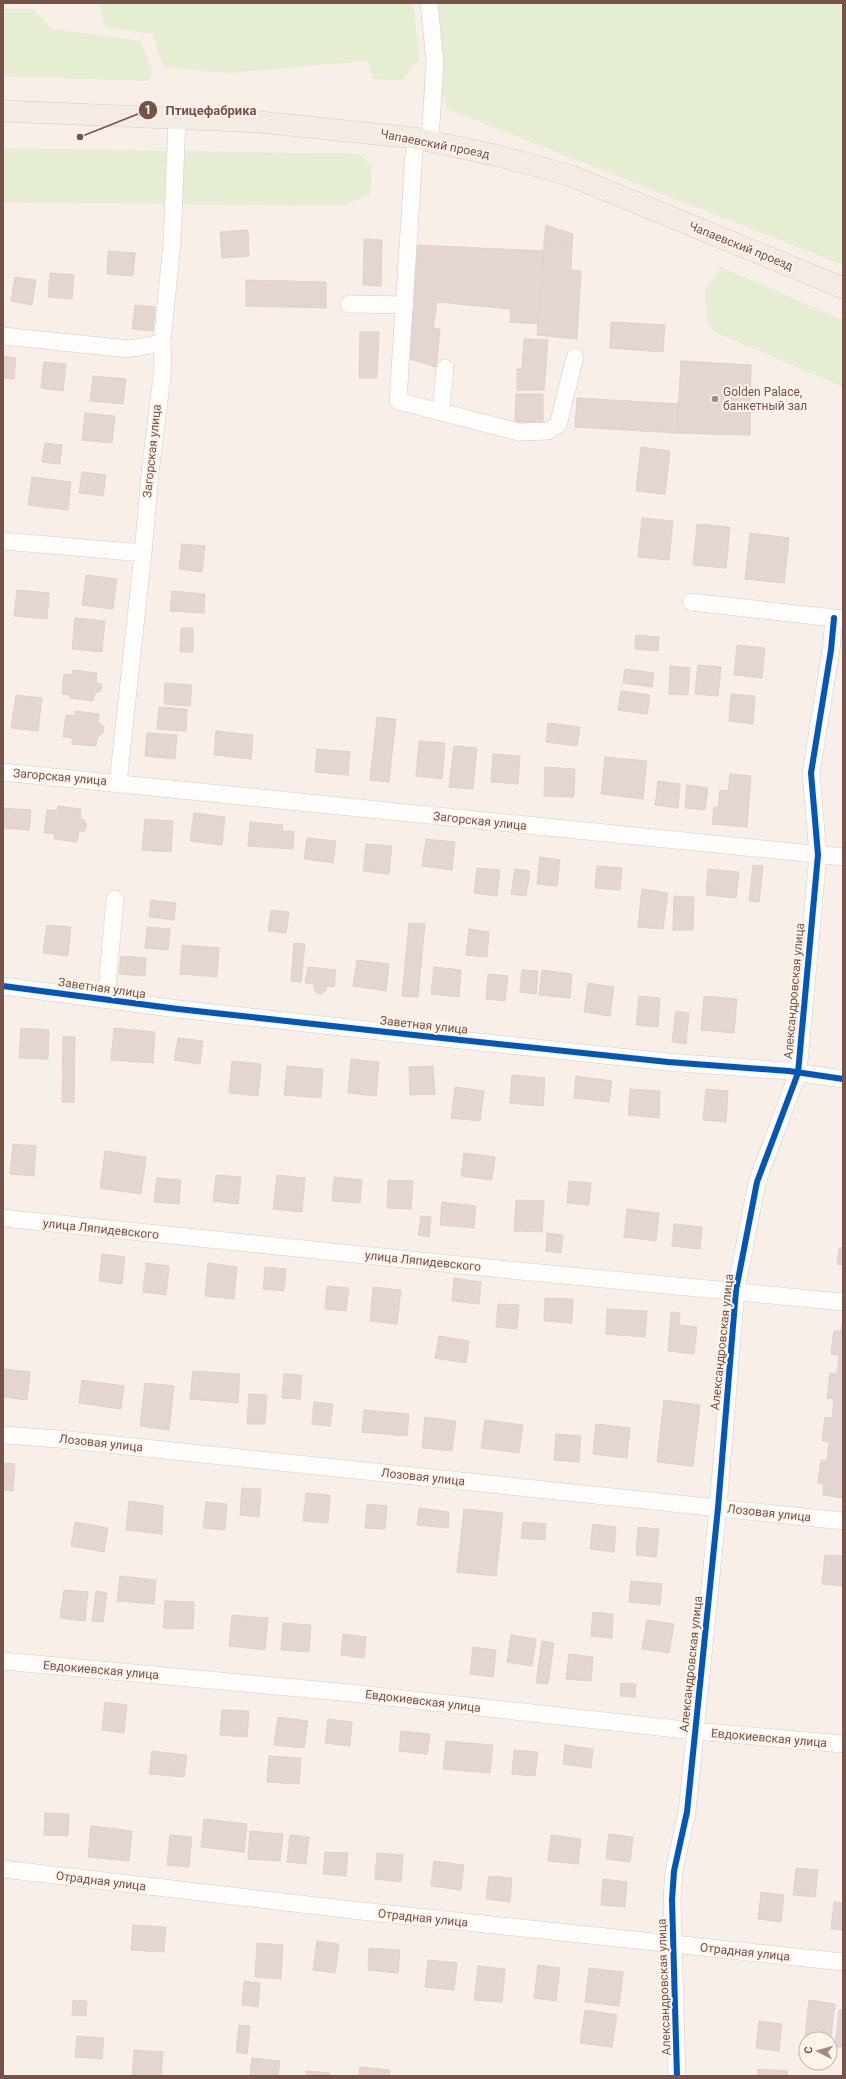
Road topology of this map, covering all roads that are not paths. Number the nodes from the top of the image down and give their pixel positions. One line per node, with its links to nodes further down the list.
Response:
1 (429, 3): 4 (street)
2 (3, 111): 3 (main road, Чапаевский проезд)
3 (177, 119): 4 (main road, Чапаевский проезд); 9 (street, Загорская улица)
4 (423, 139): 5 (main road, Чапаевский проезд); 7 (street)
5 (843, 288)
6 (349, 304): 7 (street)
7 (405, 305): 12 (street)
8 (3, 336): 9 (street)
9 (162, 343): 14 (street, Загорская улица)
10 (575, 356): 12 (street)
11 (445, 368): 12 (street)
12 (441, 412)
13 (3, 541): 14 (street)
14 (143, 553): 18 (street, Загорская улица)
15 (691, 602): 16 (street)
16 (838, 618): 19 (street, Александровская улица)
17 (3, 772): 18 (street, Загорская улица)
18 (118, 783): 19 (street, Загорская улица)
19 (818, 855): 20 (street, Загорская улица); 24 (street, Александровская улица)
20 (843, 857)
21 (115, 899): 23 (street)
22 (3, 986): 23 (street, Заветная улица)
23 (106, 999): 24 (street, Заветная улица)
24 (798, 1073): 25 (street, Заветная улица); 27 (street, Александровская улица)
25 (843, 1079)
26 (3, 1218): 27 (street, улица Ляпидевского)
27 (736, 1290): 28 (street, улица Ляпидевского); 30 (street, Александровская улица)
28 (843, 1302)
29 (3, 1435): 30 (street, Лозовая улица)
30 (718, 1508): 31 (street, Лозовая улица); 33 (street, Александровская улица)
31 (843, 1521)
32 (3, 1661): 33 (street, Евдокиевская улица)
33 (695, 1731): 34 (street, Евдокиевская улица); 36 (street, Александровская улица)
34 (843, 1744)
35 (3, 1869): 36 (street, Отрадная улица)
36 (674, 1945): 37 (street, Отрадная улица); 38 (street, Александровская улица)
37 (843, 1962)
38 (677, 2076)

